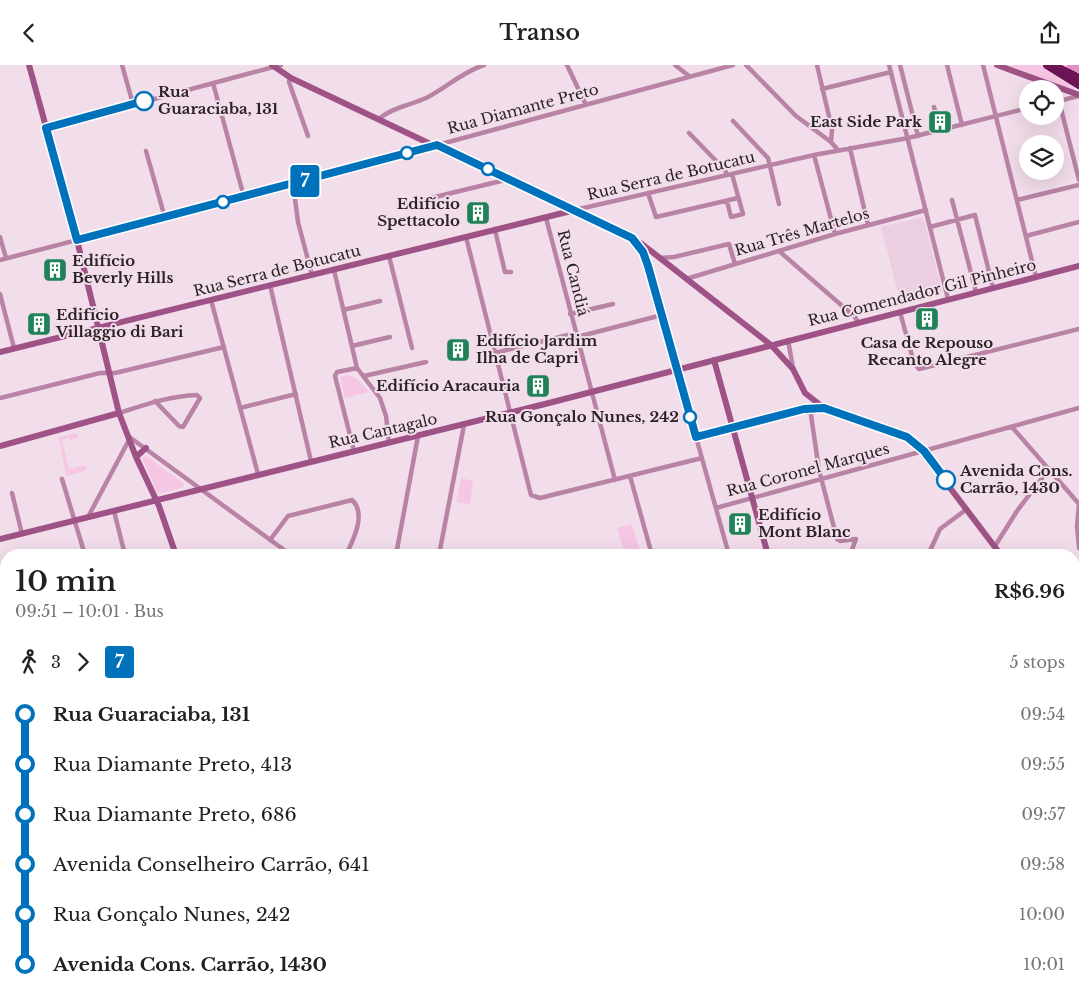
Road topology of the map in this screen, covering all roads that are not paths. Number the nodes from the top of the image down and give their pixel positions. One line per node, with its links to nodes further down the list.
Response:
1 (29, 65): 35 (street)
2 (122, 65): 26 (street)
3 (484, 65): 31 (street)
4 (567, 65): 27 (street)
5 (675, 65): 18 (street)
6 (733, 65): 18 (street, Rua Diamante Preto)
7 (746, 65): 41 (street)
8 (817, 65): 23 (street)
9 (889, 65): 17 (street)
10 (900, 65): 38 (street)
11 (947, 65): 33 (street)
12 (984, 65): 30 (street)
13 (997, 65): 24 (street)
14 (1047, 65): 22 (highway)
15 (1053, 65): 20 (highway)
16 (276, 66): 19 (street); 21 (street)
17 (891, 72): 23 (street); 40 (street)
18 (689, 76): 27 (street, Rua Diamante Preto)
19 (290, 77): 31 (street); 39 (street)
20 (1079, 78)
21 (213, 83): 26 (street); 54 (street)
22 (1079, 85)
23 (822, 89): 41 (street)
24 (1079, 96): 25 (street)
25 (1064, 99)
26 (134, 104): 35 (street)
27 (586, 105): 42 (street, Rua Diamante Preto)
28 (934, 107): 36 (street)
29 (1019, 110): 30 (street, Rua Serra de Botucatu)
30 (996, 116): 33 (street, Rua Serra de Botucatu); 57 (street)
31 (380, 118): 42 (street)
32 (733, 121): 47 (street)
33 (962, 125): 36 (street, Rua Serra de Botucatu)
34 (1064, 125): 50 (street)
35 (46, 128): 75 (street)
36 (940, 131): 38 (street, Rua Serra de Botucatu)
37 (689, 133): 48 (street)
38 (918, 135): 40 (street, Rua Serra de Botucatu)
39 (308, 136)
40 (908, 138): 43 (street, Rua Serra de Botucatu); 61 (street)
41 (831, 142): 44 (street)
42 (437, 145): 49 (street); 51 (street, Rua Diamante Preto)
43 (850, 148): 44 (street, Rua Serra de Botucatu); 67 (street)
44 (838, 150): 46 (street, Rua Serra de Botucatu)
45 (146, 151): 64 (street)
46 (814, 155): 47 (street, Rua Serra de Botucatu); 70 (street)
47 (770, 165): 48 (street, Rua Serra de Botucatu); 59 (street)
48 (730, 175): 53 (street, Rua Serra de Botucatu); 55 (street)
49 (508, 179): 60 (street); 62 (street)
50 (1079, 180)
51 (294, 184): 54 (street, Rua Diamante Preto); 86 (street)
52 (1079, 185): 57 (street)
53 (648, 193): 58 (street); 62 (street, Rua Serra de Botucatu)
54 (244, 197): 64 (street, Rua Diamante Preto)
55 (738, 198): 58 (street); 58 (street)
56 (952, 200): 65 (street)
57 (1017, 200): 71 (street)
58 (727, 201)
59 (779, 204)
60 (402, 205)
61 (926, 210): 67 (street, Rua Três Martelos); 68 (street)
62 (575, 211): 63 (street, Rua Serra de Botucatu); 74 (street)
63 (546, 217): 69 (street, Rua Serra de Botucatu); 99 (street, Rua Candiá)
64 (165, 218): 75 (street, Rua Diamante Preto)
65 (957, 219): 68 (street); 90 (street); 91 (street)
66 (1079, 223): 71 (street)
67 (868, 225): 70 (street, Rua Três Martelos)
68 (930, 227): 93 (street)
69 (495, 230): 73 (street, Rua Serra de Botucatu); 85 (street)
70 (835, 234): 76 (street, Rua Três Martelos)
71 (1026, 236): 87 (street)
72 (0, 237): 78 (street)
73 (466, 237): 77 (street, Rua Serra de Botucatu); 113 (street)
74 (632, 238): 79 (street); 82 (street)
75 (77, 240): 78 (street, Rua Diamante Preto); 102 (street)
76 (779, 251): 81 (street, Rua Três Martelos); 101 (street)
77 (389, 256): 84 (street, Rua Serra de Botucatu); 111 (street)
78 (6, 258): 80 (street, Rua Diamante Preto)
79 (660, 258): 81 (street); 82 (street); 88 (street)
80 (0, 260)
81 (734, 264): 88 (street, Rua Três Martelos)
82 (648, 266): 100 (street)
83 (1079, 266): 87 (street, Rua Comendador Gil Pinheiro)
84 (334, 270): 86 (street, Rua Serra de Botucatu); 97 (street)
85 (511, 272)
86 (312, 275): 89 (street, Rua Serra de Botucatu)
87 (1036, 277): 90 (street, Rua Comendador Gil Pinheiro)
88 (686, 279): 107 (street)
89 (270, 285): 94 (street, Rua Serra de Botucatu); 123 (street)
90 (993, 288): 91 (street, Rua Comendador Gil Pinheiro)
91 (976, 292): 93 (street, Rua Comendador Gil Pinheiro)
92 (0, 294): 110 (street)
93 (948, 299): 98 (street, Rua Comendador Gil Pinheiro)
94 (211, 300): 102 (street, Rua Serra de Botucatu); 108 (street)
95 (380, 301): 97 (street)
96 (613, 304): 99 (street)
97 (344, 310): 109 (street)
98 (900, 312): 101 (street, Rua Comendador Gil Pinheiro); 103 (street)
99 (570, 314): 104 (street, Rua Candiá)
100 (662, 315): 104 (street); 118 (street)
101 (858, 322): 106 (street, Rua Comendador Gil Pinheiro)
102 (97, 328): 110 (street, Rua Serra de Botucatu); 119 (street)
103 (1079, 329)
104 (576, 336): 113 (street); 121 (street, Rua Candiá)
105 (390, 337): 109 (street)
106 (788, 340): 107 (street, Rua Comendador Gil Pinheiro); 117 (street)
107 (771, 345): 114 (street, Rua Cantagalo); 117 (street)
108 (224, 347): 119 (street); 126 (street)
109 (352, 347): 116 (street)
110 (14, 348): 112 (street, Rua Serra de Botucatu)
111 (412, 348)
112 (0, 352)
113 (495, 353): 131 (street)
114 (714, 360): 118 (street, Rua Cantagalo); 134 (street)
115 (426, 361): 120 (street)
116 (357, 367): 120 (street); 141 (street)
117 (793, 369): 122 (street)
118 (677, 370): 121 (street, Rua Cantagalo); 137 (street)
119 (108, 373): 124 (street); 130 (street)
120 (364, 376): 138 (street)
121 (592, 392): 131 (street, Rua Cantagalo); 151 (street, Rua Candiá)
122 (805, 393): 127 (street); 128 (street)
123 (296, 394): 126 (street); 145 (street)
124 (0, 399)
125 (155, 401): 125 (street); 130 (street)
126 (240, 408): 147 (street)
127 (807, 408): 128 (street); 134 (street); 150 (street)
128 (824, 408): 142 (street)
129 (1079, 408): 133 (street, Rua Coronel Marques)
130 (119, 413): 136 (street); 139 (street)
131 (510, 413): 132 (street, Rua Cantagalo); 151 (street)
132 (464, 425): 135 (street, Rua Cantagalo); 173 (street)
133 (1012, 427): 142 (street, Rua Coronel Marques); 146 (street)
134 (732, 428): 137 (street); 154 (street)
135 (418, 436): 138 (street, Rua Cantagalo); 172 (street)
136 (128, 437): 140 (street); 143 (street); 160 (street)
137 (698, 437): 144 (street)
138 (388, 443): 141 (street, Rua Cantagalo)
139 (0, 445)
140 (146, 448): 143 (street); 152 (street)
141 (354, 451): 145 (street, Rua Cantagalo)
142 (924, 451): 150 (street, Rua Coronel Marques); 158 (street)
143 (136, 457): 155 (street)
144 (702, 458): 148 (street); 157 (street)
145 (311, 461): 147 (street, Rua Cantagalo)
146 (1049, 469): 156 (street); 165 (street)
147 (258, 474): 152 (street, Rua Cantagalo)
148 (630, 476): 151 (street); 174 (street)
149 (62, 479): 161 (street)
150 (821, 479): 154 (street, Rua Coronel Marques); 177 (street)
151 (615, 480)
152 (198, 489): 155 (street, Rua Cantagalo); 164 (street)
153 (12, 493): 162 (street)
154 (752, 498): 157 (street, Rua Coronel Marques); 176 (street)
155 (155, 500): 159 (street, Rua Cantagalo); 169 (street)
156 (1079, 504): 166 (street)
157 (716, 508): 175 (street)
158 (967, 509): 165 (street); 178 (street)
159 (114, 511): 160 (street, Rua Cantagalo); 168 (street)
160 (88, 517): 161 (street, Rua Cantagalo)
161 (76, 521): 162 (street, Rua Cantagalo); 167 (street)
162 (22, 534): 163 (street, Rua Cantagalo)
163 (0, 539)
164 (270, 540): 170 (street); 171 (street)
165 (995, 546): 179 (street)
166 (1079, 548)
167 (83, 549)
168 (124, 549)
169 (174, 549)
170 (283, 549)
171 (348, 549)
172 (397, 549)
173 (440, 549)
174 (650, 549)
175 (727, 549)
176 (766, 549)
177 (852, 549)
178 (931, 549)
179 (997, 549)

